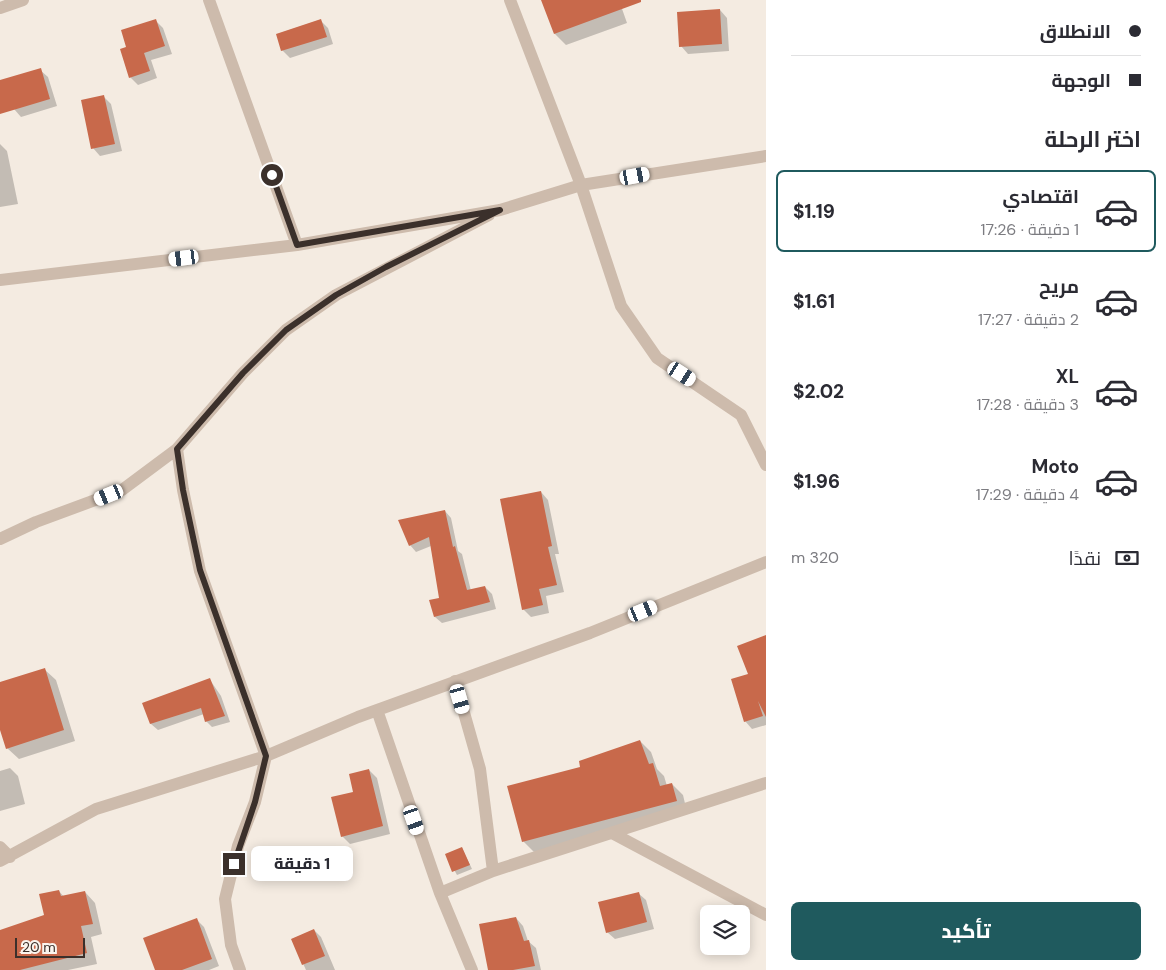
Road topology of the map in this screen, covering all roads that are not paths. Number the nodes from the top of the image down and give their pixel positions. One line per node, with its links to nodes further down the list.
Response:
1 (23, 0): 4 (street)
2 (210, 0): 8 (street)
3 (510, 0): 6 (street)
4 (0, 8)
5 (766, 156): 6 (street)
6 (581, 186): 7 (street); 11 (street)
7 (500, 210): 8 (street); 10 (street)
8 (297, 245): 9 (street)
9 (0, 280)
10 (177, 449): 12 (street); 16 (street)
11 (766, 465)
12 (0, 539)
13 (766, 562): 14 (street)
14 (455, 681): 15 (street); 21 (street)
15 (377, 710): 16 (street); 22 (street)
16 (266, 756): 20 (street); 24 (street)
17 (766, 783): 18 (street)
18 (612, 832): 21 (street); 23 (street)
19 (0, 847): 20 (street)
20 (5, 859)
21 (493, 871): 22 (street)
22 (440, 893): 25 (street)
23 (766, 915)
24 (240, 970)
25 (472, 970)

